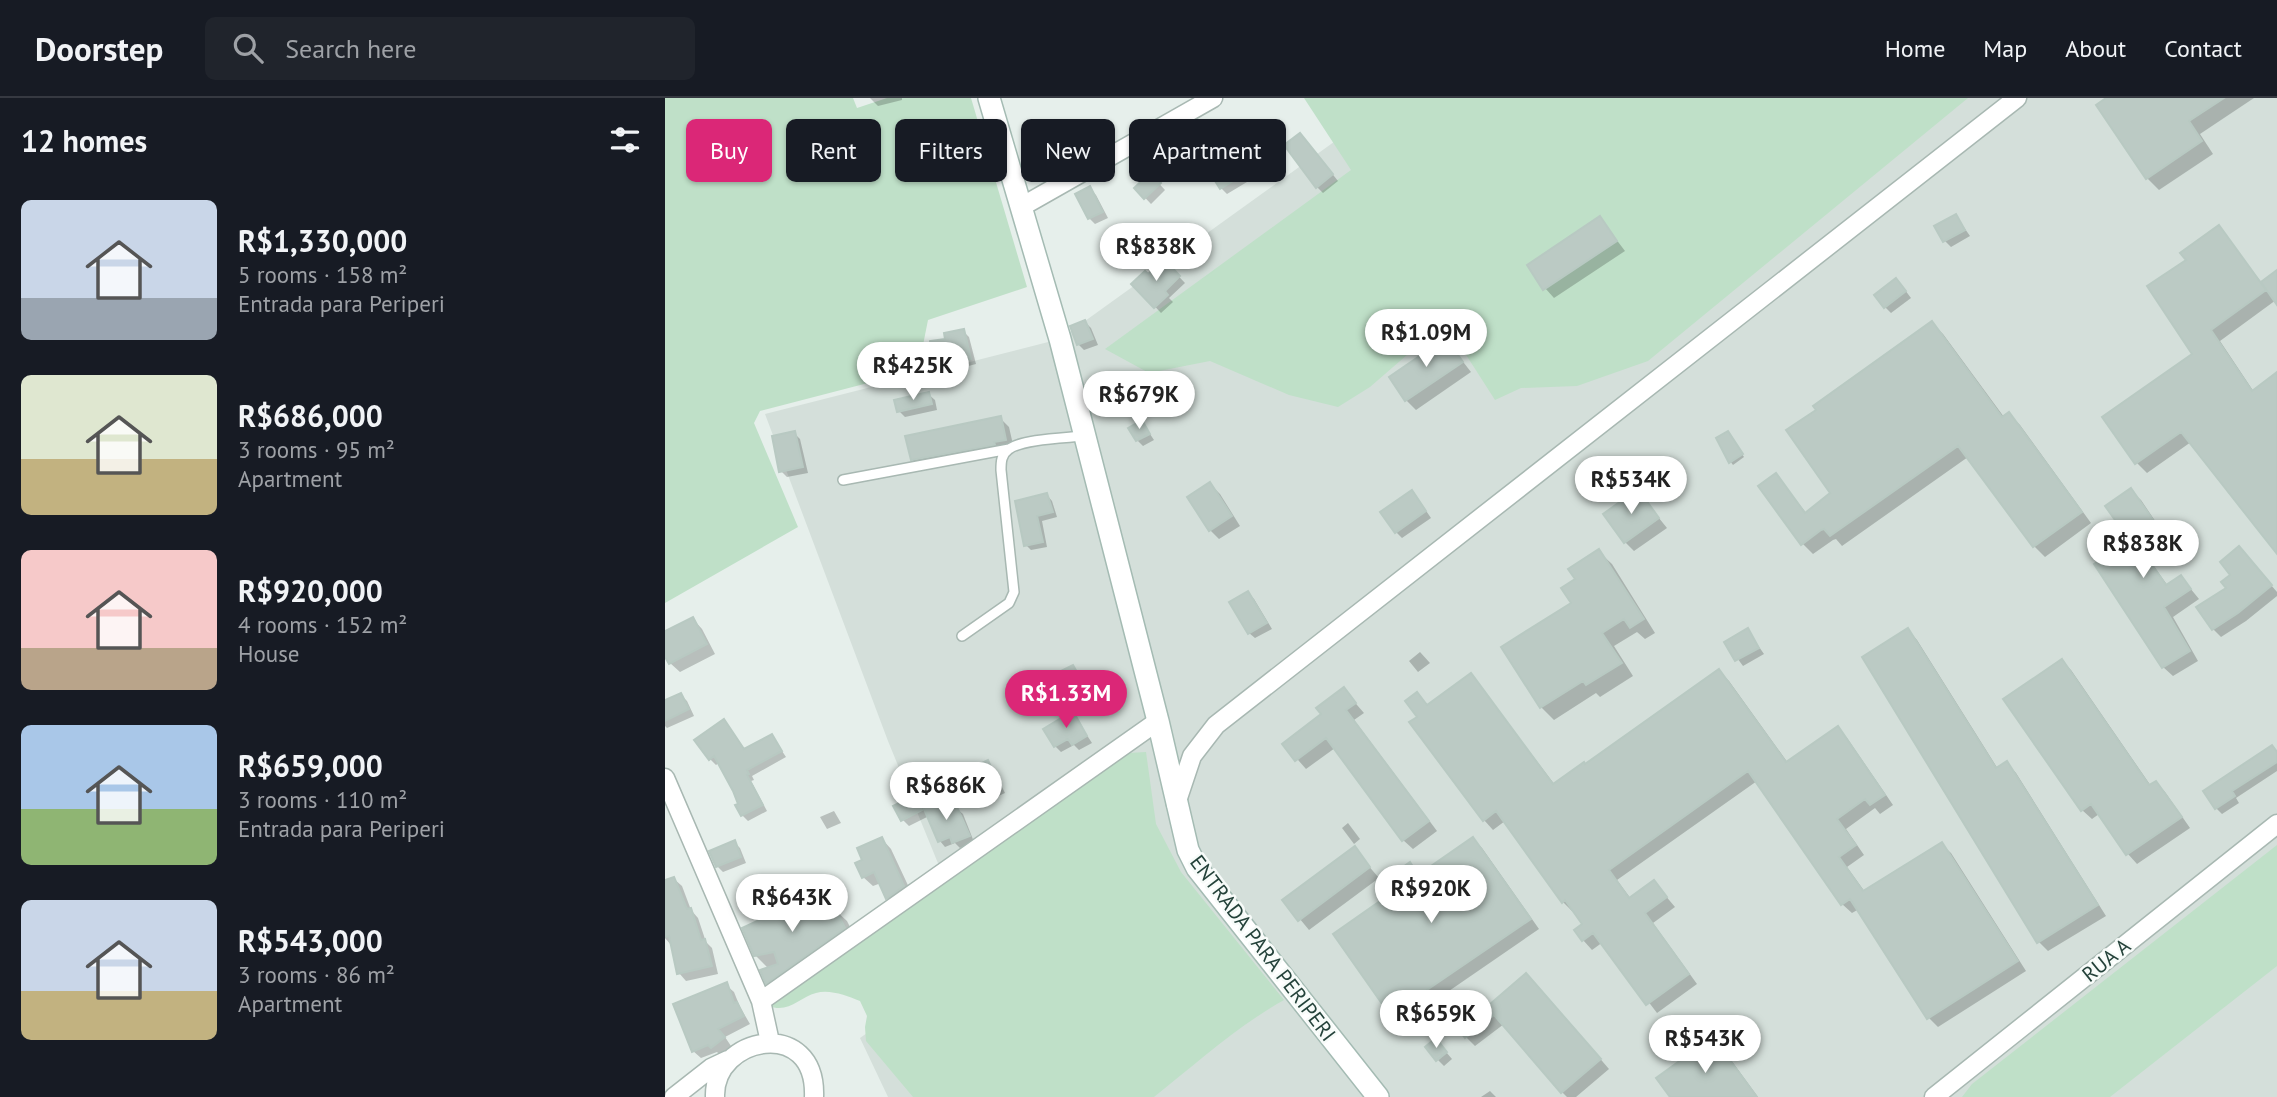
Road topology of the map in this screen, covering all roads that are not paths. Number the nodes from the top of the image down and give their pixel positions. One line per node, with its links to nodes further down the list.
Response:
1 (989, 98): 4 (main road, ENTRADA PARA PERIPERI)
2 (1213, 98): 4 (street)
3 (2017, 98): 11 (street)
4 (1021, 207): 5 (main road, ENTRADA PARA PERIPERI)
5 (1085, 435): 6 (lane); 9 (main road, ENTRADA PARA PERIPERI)
6 (1009, 449): 7 (lane); 8 (lane)
7 (843, 480)
8 (962, 636)
9 (1158, 721): 11 (main road, ENTRADA PARA PERIPERI); 13 (street)
10 (665, 778): 13 (street)
11 (1176, 803): 19 (main road, ENTRADA PARA PERIPERI)
12 (2277, 824): 20 (street, RUA A)
13 (761, 1001): 14 (street)
14 (770, 1042): 15 (street); 18 (street)
15 (731, 1059): 16 (street); 17 (street)
16 (674, 1097)
17 (715, 1097)
18 (814, 1097)
19 (1378, 1097)
20 (1934, 1097)

